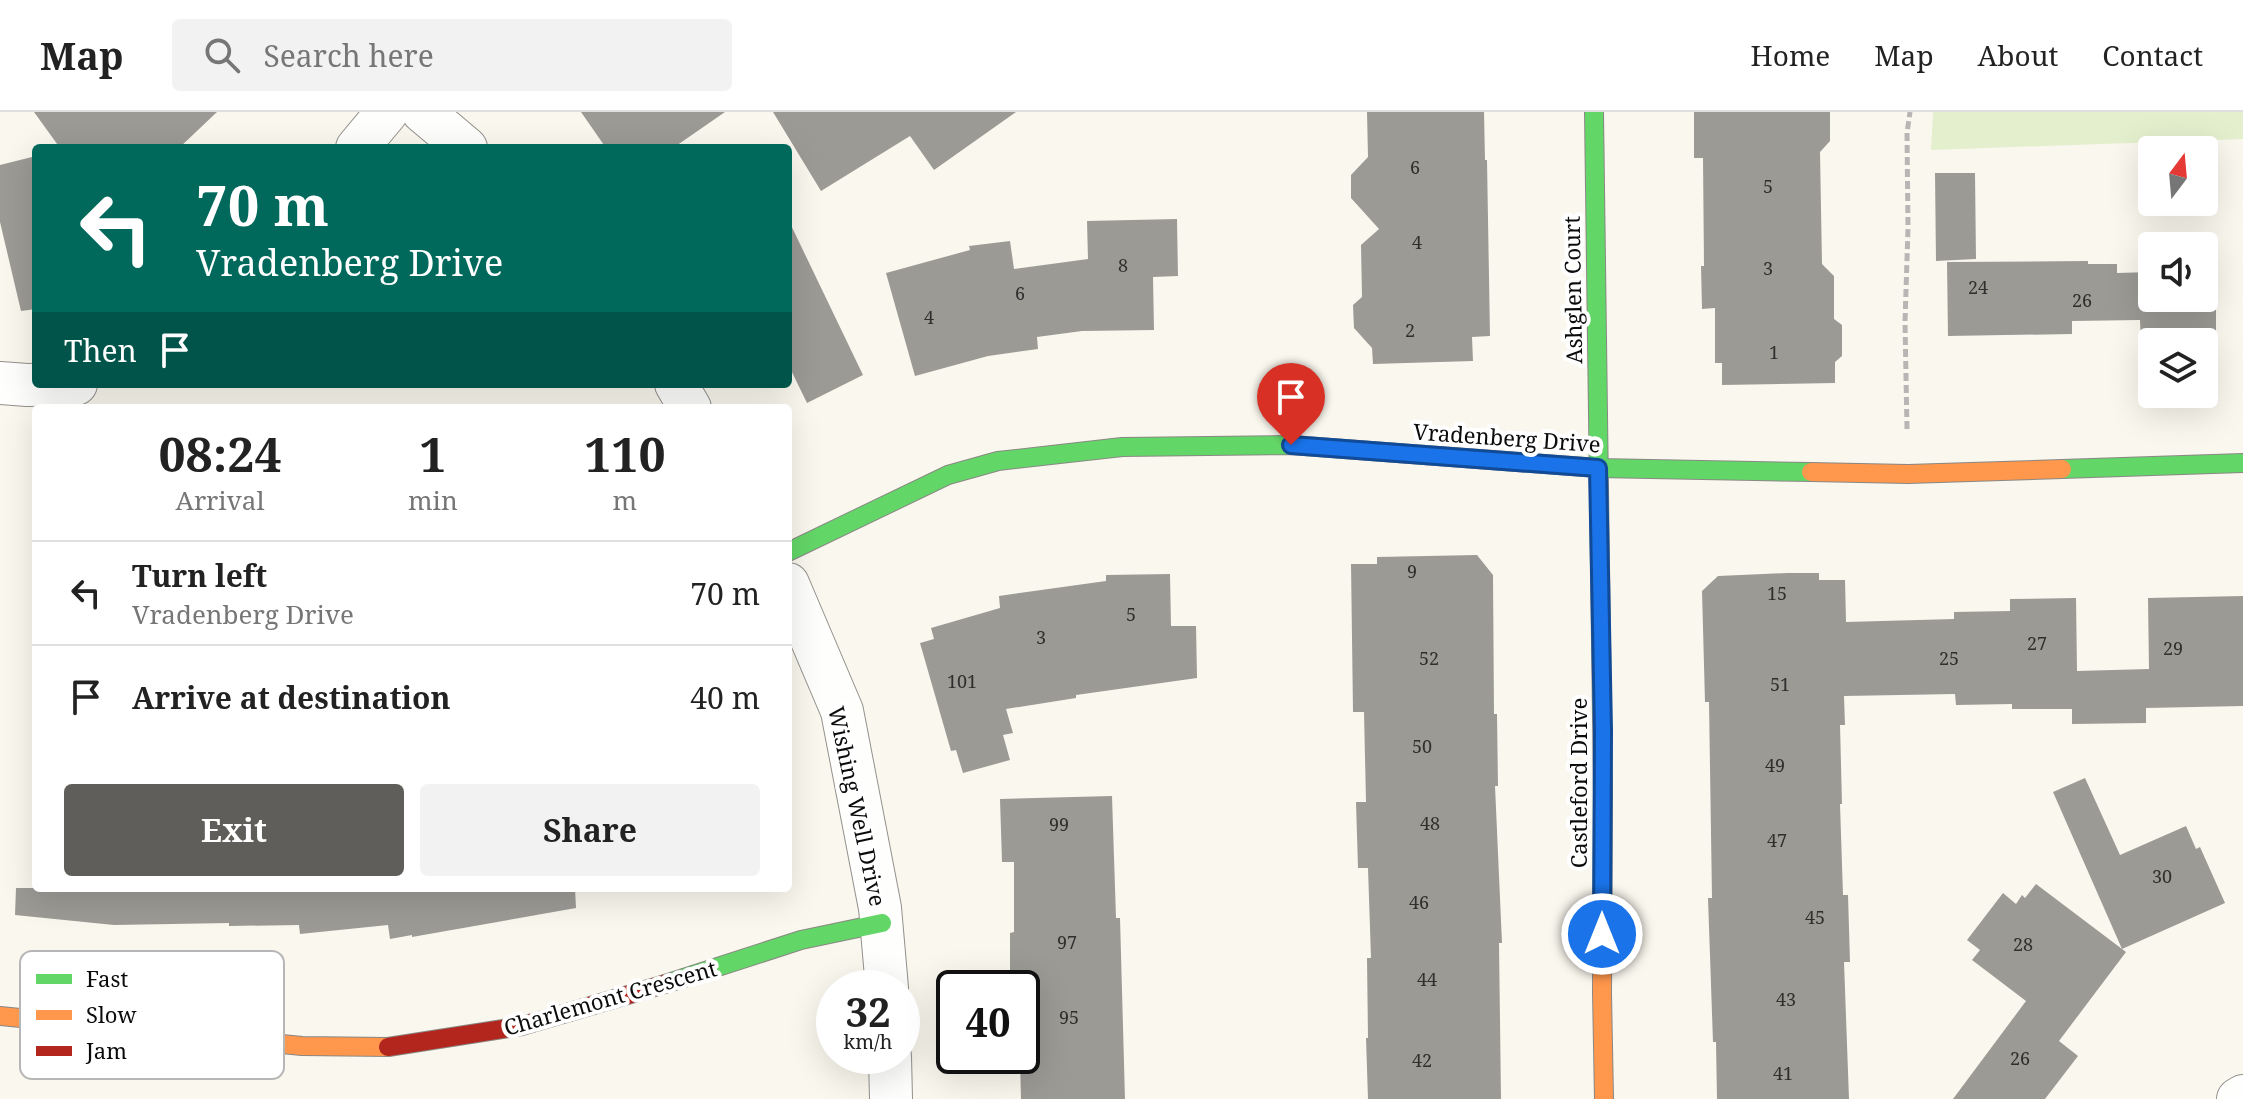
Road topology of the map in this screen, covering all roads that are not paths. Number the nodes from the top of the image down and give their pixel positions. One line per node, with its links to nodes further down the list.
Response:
1 (387, 112): 4 (street)
2 (423, 112): 5 (street)
3 (1594, 112): 9 (street, Ashglen Court)
4 (360, 144)
5 (461, 144)
6 (0, 383): 7 (street)
7 (32, 385)
8 (2243, 463): 9 (street, Vradenberg Drive)
9 (1598, 468): 10 (street, Vradenberg Drive); 19 (street, Castleford Drive)
10 (792, 550)
11 (792, 593): 12 (street, Wishing Well Drive)
12 (882, 923): 13 (street, Wishing Well Drive); 16 (street, Charlemont Crescent)
13 (886, 970)
14 (0, 1016): 15 (street, Charlemont Crescent)
15 (20, 1018)
16 (284, 1044)
17 (890, 1074): 18 (street)
18 (891, 1099)
19 (1604, 1099)

